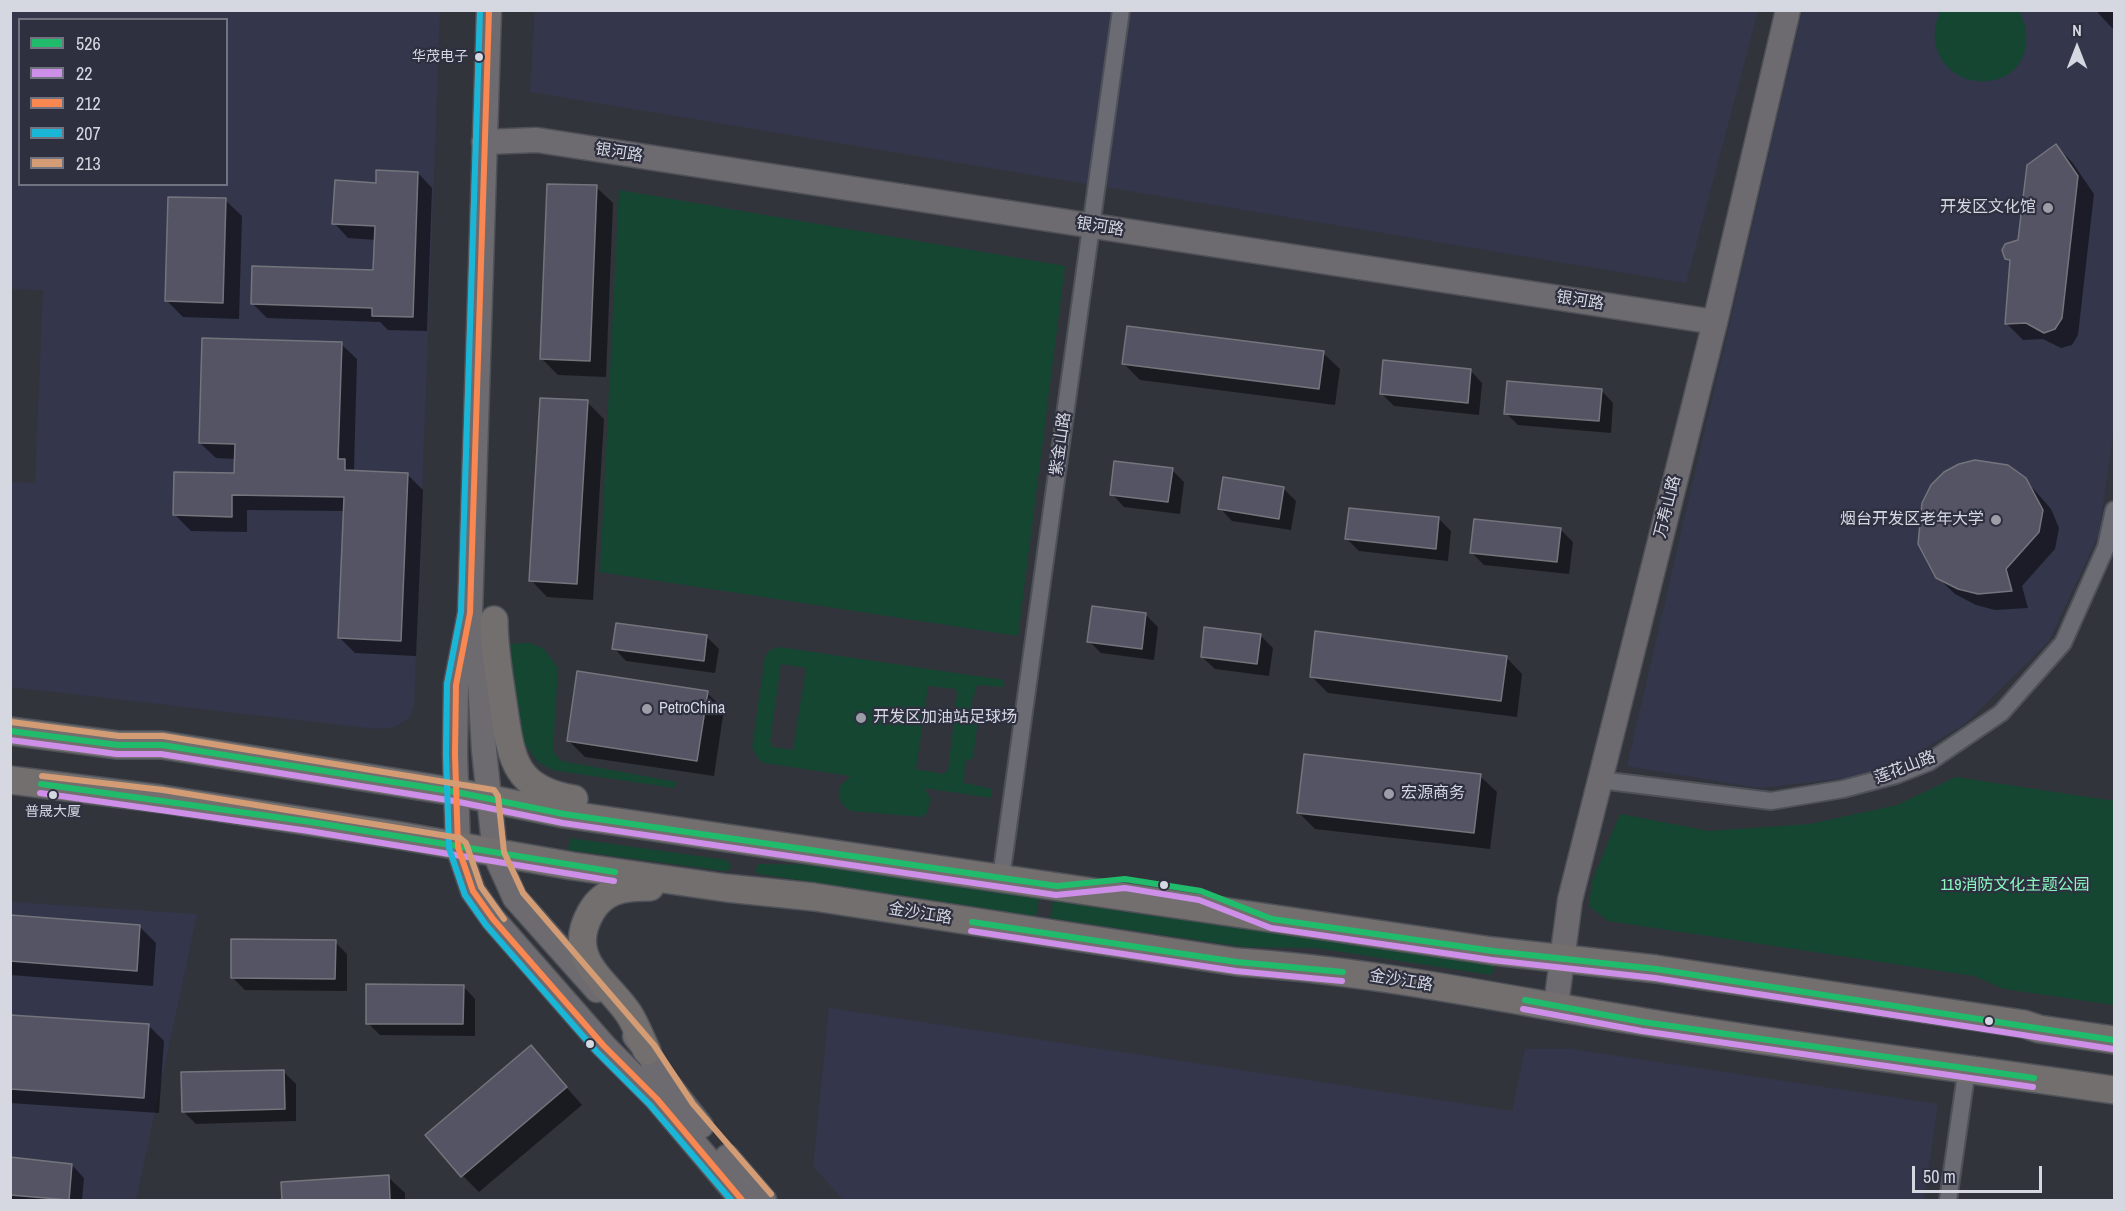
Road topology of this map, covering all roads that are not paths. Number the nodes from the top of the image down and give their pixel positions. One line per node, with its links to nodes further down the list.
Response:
1 (489, 10): 4 (street)
2 (1121, 10): 5 (street, 紫金山路)
3 (1788, 10): 6 (street, 万寿山路)
4 (484, 142): 5 (street, 银河路); 8 (street)
5 (1093, 226): 6 (street, 银河路); 17 (street, 紫金山路)
6 (1715, 322): 11 (street, 万寿山路)
7 (2114, 516): 11 (street, 莲花山路)
8 (482, 616): 12 (street); 13 (street); 14 (main road)
9 (10, 731): 12 (main road)
10 (10, 780): 15 (main road, 金沙江路)
11 (1600, 780): 19 (street, 万寿山路)
12 (456, 792): 13 (main road); 15 (street)
13 (489, 798): 14 (main road); 16 (street)
14 (698, 834): 17 (main road)
15 (458, 847): 16 (main road, 金沙江路); 25 (street)
16 (495, 854): 18 (main road, 金沙江路); 22 (street)
17 (1001, 878): 19 (main road)
18 (726, 888): 20 (main road, 金沙江路); 22 (main road)
19 (1560, 959): 20 (street, 万寿山路); 21 (main road)
20 (1556, 1005): 23 (main road, 金沙江路)
21 (2115, 1040)
22 (647, 1051): 26 (street)
23 (1967, 1068): 24 (main road, 金沙江路); 27 (street)
24 (2115, 1090)
25 (742, 1200)
26 (764, 1200)
27 (1948, 1200)

